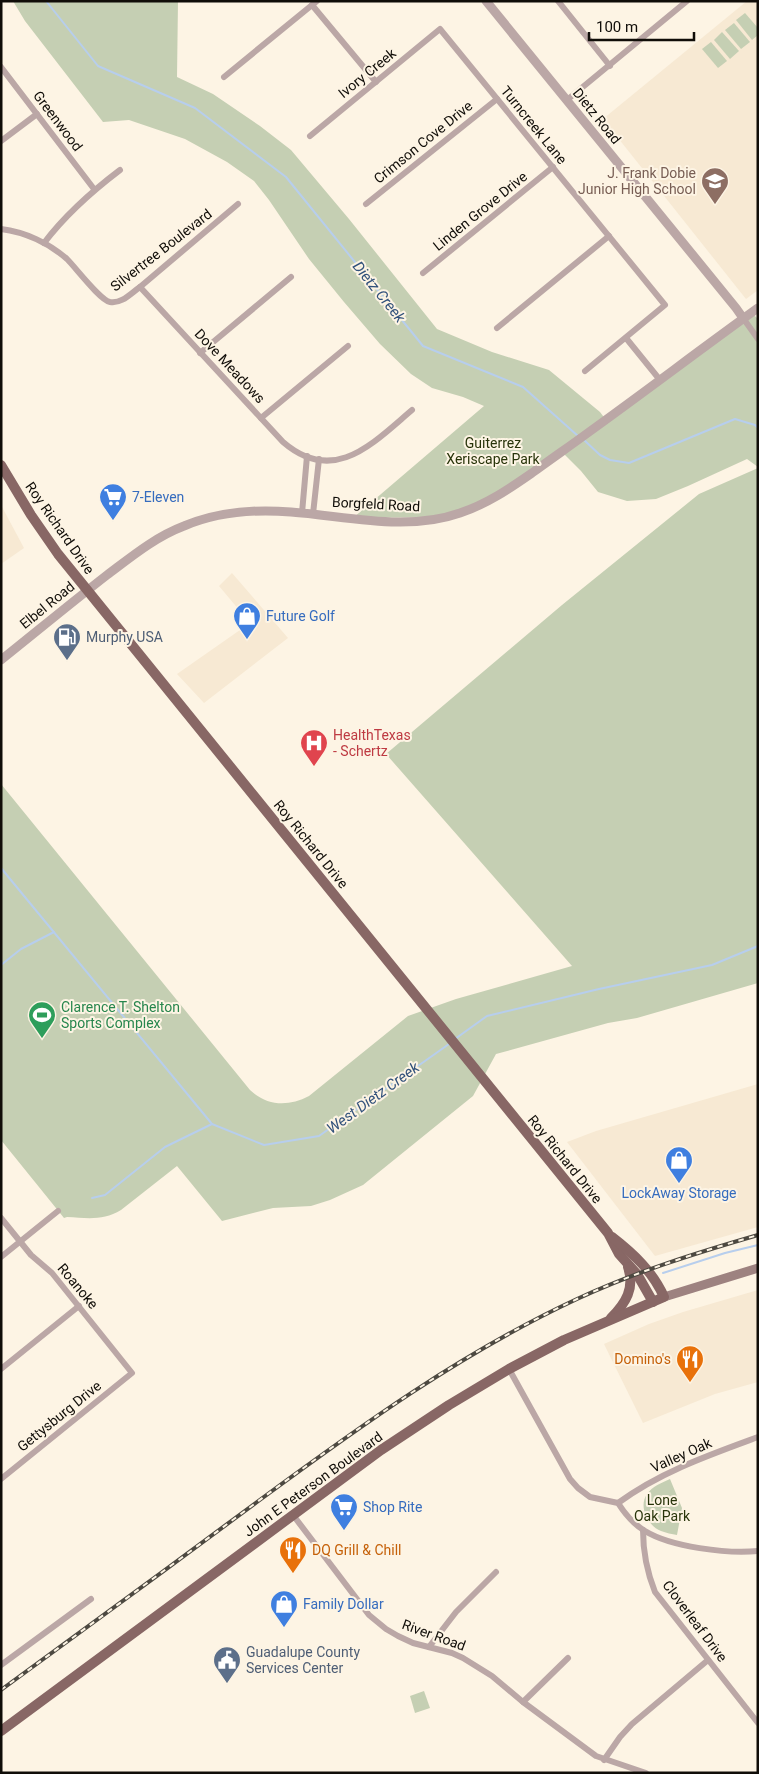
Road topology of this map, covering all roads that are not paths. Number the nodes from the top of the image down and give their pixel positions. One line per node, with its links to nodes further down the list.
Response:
1 (486, 1): 11 (street, Dietz Road)
2 (558, 1): 6 (street)
3 (687, 1): 6 (street)
4 (315, 3): 8 (street); 9 (street)
5 (440, 30): 9 (street, Ivory Creek); 10 (street, Turncreek Lane)
6 (610, 66): 11 (street)
7 (1, 67): 12 (street, Greenwood)
8 (224, 77)
9 (376, 82): 13 (street, Ivory Creek)
10 (497, 99): 15 (street, Turncreek Lane); 19 (street, Crimson Cove Drive)
11 (567, 100): 27 (street, Dietz Road)
12 (37, 114): 14 (street); 17 (street, Greenwood)
13 (310, 136)
14 (1, 141)
15 (553, 168): 21 (street, Turncreek Lane); 23 (street, Linden Grove Drive)
16 (120, 170): 17 (street)
17 (94, 189): 22 (street)
18 (238, 204): 25 (street, Silvertree Boulevard)
19 (366, 204)
20 (1, 229): 22 (street, Silvertree Boulevard)
21 (609, 236): 28 (street); 29 (street, Turncreek Lane)
22 (44, 243): 25 (street, Silvertree Boulevard)
23 (423, 273)
24 (292, 277): 32 (street)
25 (140, 286): 32 (street, Dove Meadows)
26 (758, 308): 27 (street, Borgfeld Road)
27 (743, 318): 30 (street); 34 (street, Borgfeld Road)
28 (497, 328)
29 (626, 338): 33 (street); 34 (street)
30 (758, 340)
31 (348, 346): 36 (street)
32 (200, 352): 36 (street, Dove Meadows)
33 (585, 371)
34 (660, 380): 41 (street, Borgfeld Road)
35 (412, 410): 38 (street, Dove Meadows)
36 (261, 418): 37 (street, Dove Meadows)
37 (307, 456): 38 (street, Dove Meadows); 40 (street)
38 (317, 459): 41 (street)
39 (1, 466): 42 (main road, Roy Richard Drive)
40 (302, 513): 41 (street, Borgfeld Road); 42 (street, Borgfeld Road)
41 (313, 514)
42 (87, 590): 43 (street, Elbel Road); 46 (main road, Roy Richard Drive)
43 (1, 660)
44 (58, 1211): 47 (street)
45 (1, 1218): 47 (street, Roanoke)
46 (608, 1234): 49 (main road, Roy Richard Drive); 51 (main road, Roy Richard Drive)
47 (20, 1242): 48 (street); 53 (street, Roanoke)
48 (1, 1257)
49 (627, 1264): 52 (main road, Roy Richard Drive); 54 (main road)
50 (758, 1268): 51 (main road)
51 (664, 1298): 52 (main road, John E Peterson Boulevard)
52 (653, 1302): 54 (main road, John E Peterson Boulevard)
53 (79, 1306): 55 (street); 57 (street, Roanoke)
54 (607, 1321): 56 (main road, John E Peterson Boulevard)
55 (1, 1369)
56 (509, 1369): 60 (street); 61 (main road, John E Peterson Boulevard)
57 (132, 1373): 59 (street, Gettysburg Drive)
58 (758, 1437): 60 (street, Valley Oak)
59 (1, 1479)
60 (618, 1503): 62 (street)
61 (293, 1515): 66 (street, River Road); 72 (main road, John E Peterson Boulevard)
62 (643, 1530): 63 (street); 68 (street, Cloverleaf Drive)
63 (758, 1550)
64 (496, 1572): 66 (street)
65 (91, 1599): 69 (street)
66 (430, 1647): 70 (street, River Road)
67 (568, 1658): 70 (street)
68 (708, 1660): 71 (street, Cloverleaf Drive); 73 (street)
69 (1, 1664)
70 (523, 1702): 73 (street, River Road)
71 (758, 1723)
72 (1, 1732)
73 (604, 1760): 74 (street, River Road)
74 (646, 1773)

